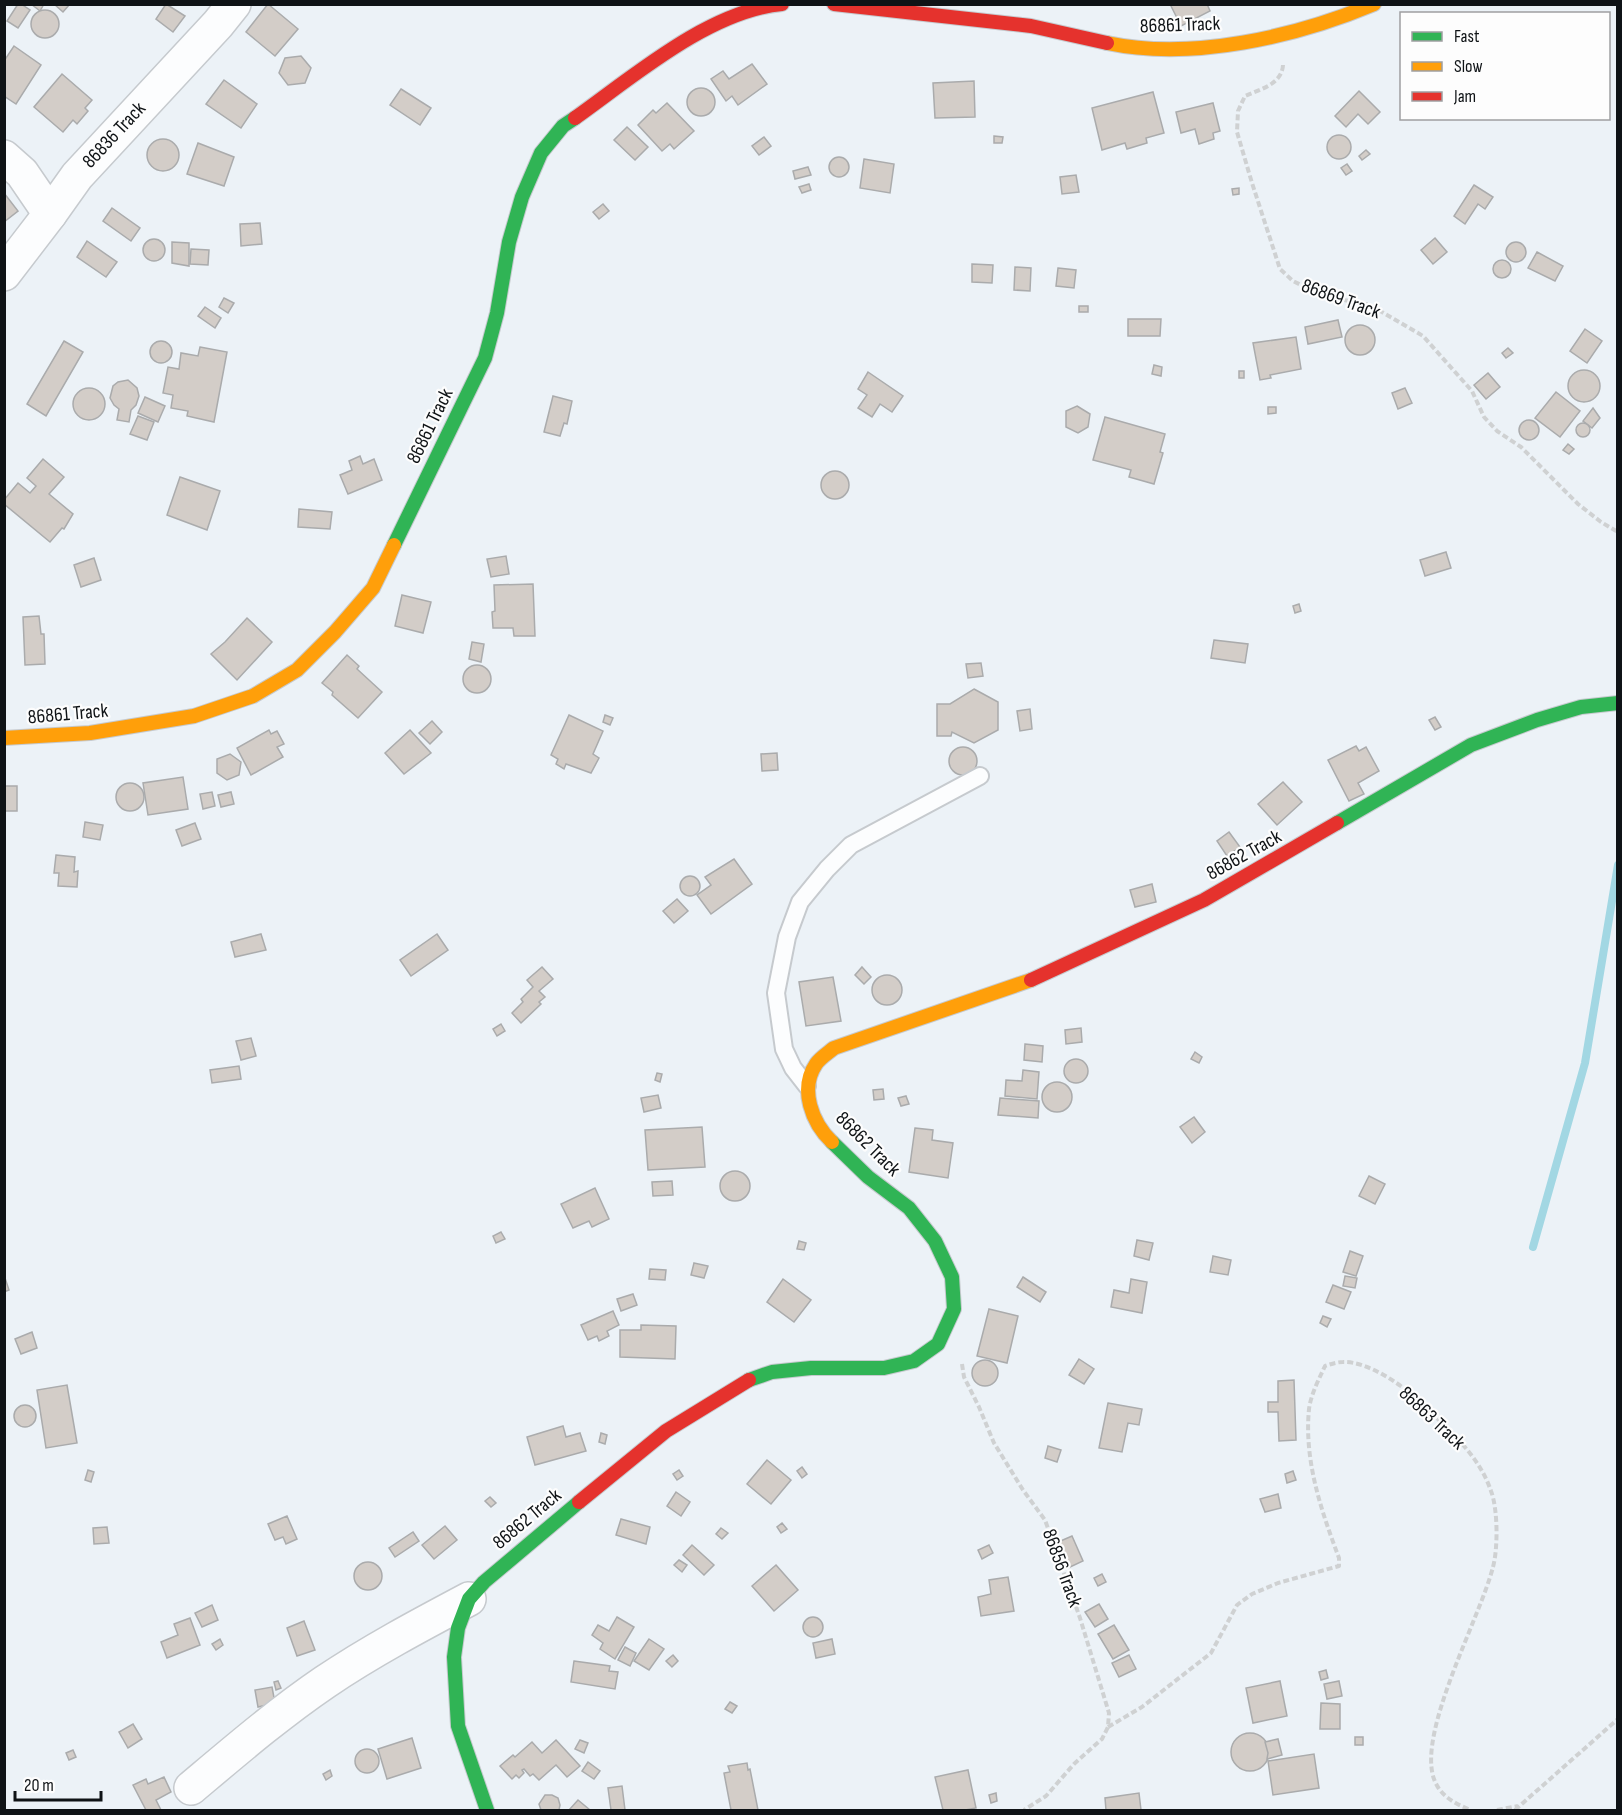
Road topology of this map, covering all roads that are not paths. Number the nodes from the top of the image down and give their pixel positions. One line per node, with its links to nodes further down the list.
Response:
1 (234, 4): 6 (street, 86836 Track)
2 (782, 4): 9 (street, 86861 Track)
3 (834, 4): 4 (street, 86861 Track)
4 (1374, 5)
5 (4, 157): 6 (street)
6 (51, 214): 7 (street, 86836 Track)
7 (4, 274)
8 (1617, 704): 11 (street, 86862 Track)
9 (4, 738)
10 (981, 776): 11 (lane)
11 (807, 1086): 12 (street, 86862 Track)
12 (469, 1599): 13 (street); 14 (street, 86862 Track)
13 (191, 1788)
14 (487, 1810)

